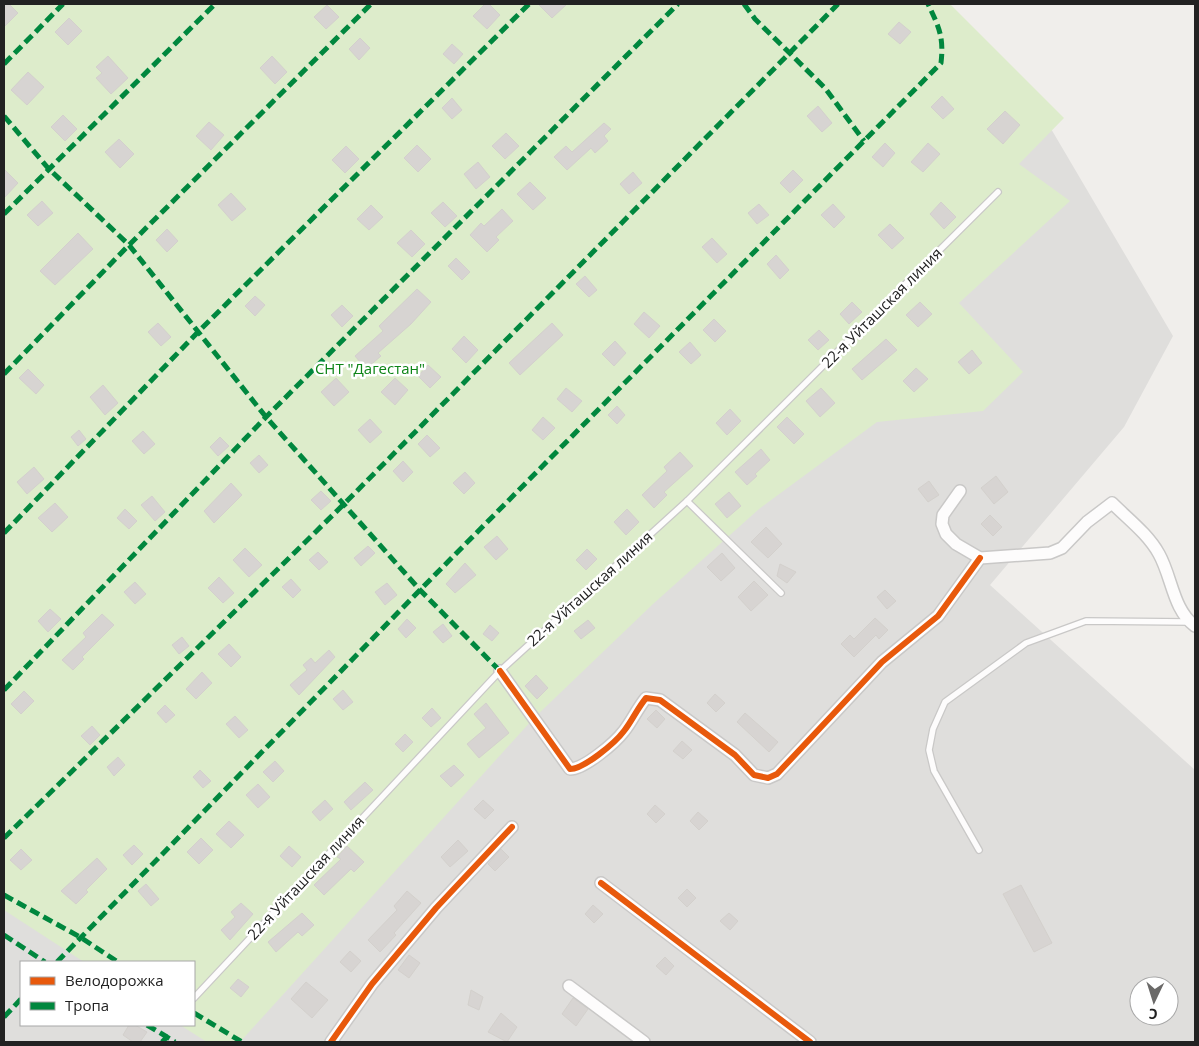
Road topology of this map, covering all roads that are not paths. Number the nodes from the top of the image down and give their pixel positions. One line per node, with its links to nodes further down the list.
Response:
1 (998, 192): 3 (lane, 22-я Уйташская линия)
2 (960, 491): 4 (street)
3 (687, 501): 5 (lane); 7 (lane, 22-я Уйташская линия)
4 (980, 558): 6 (street); 7 (street)
5 (781, 593)
6 (1192, 624): 9 (lane)
7 (500, 671): 12 (lane, 22-я Уйташская линия)
8 (512, 827): 13 (street)
9 (980, 850)
10 (601, 883): 15 (street)
11 (569, 986): 14 (street)
12 (195, 997)
13 (331, 1042)
14 (644, 1042)
15 (810, 1042)

